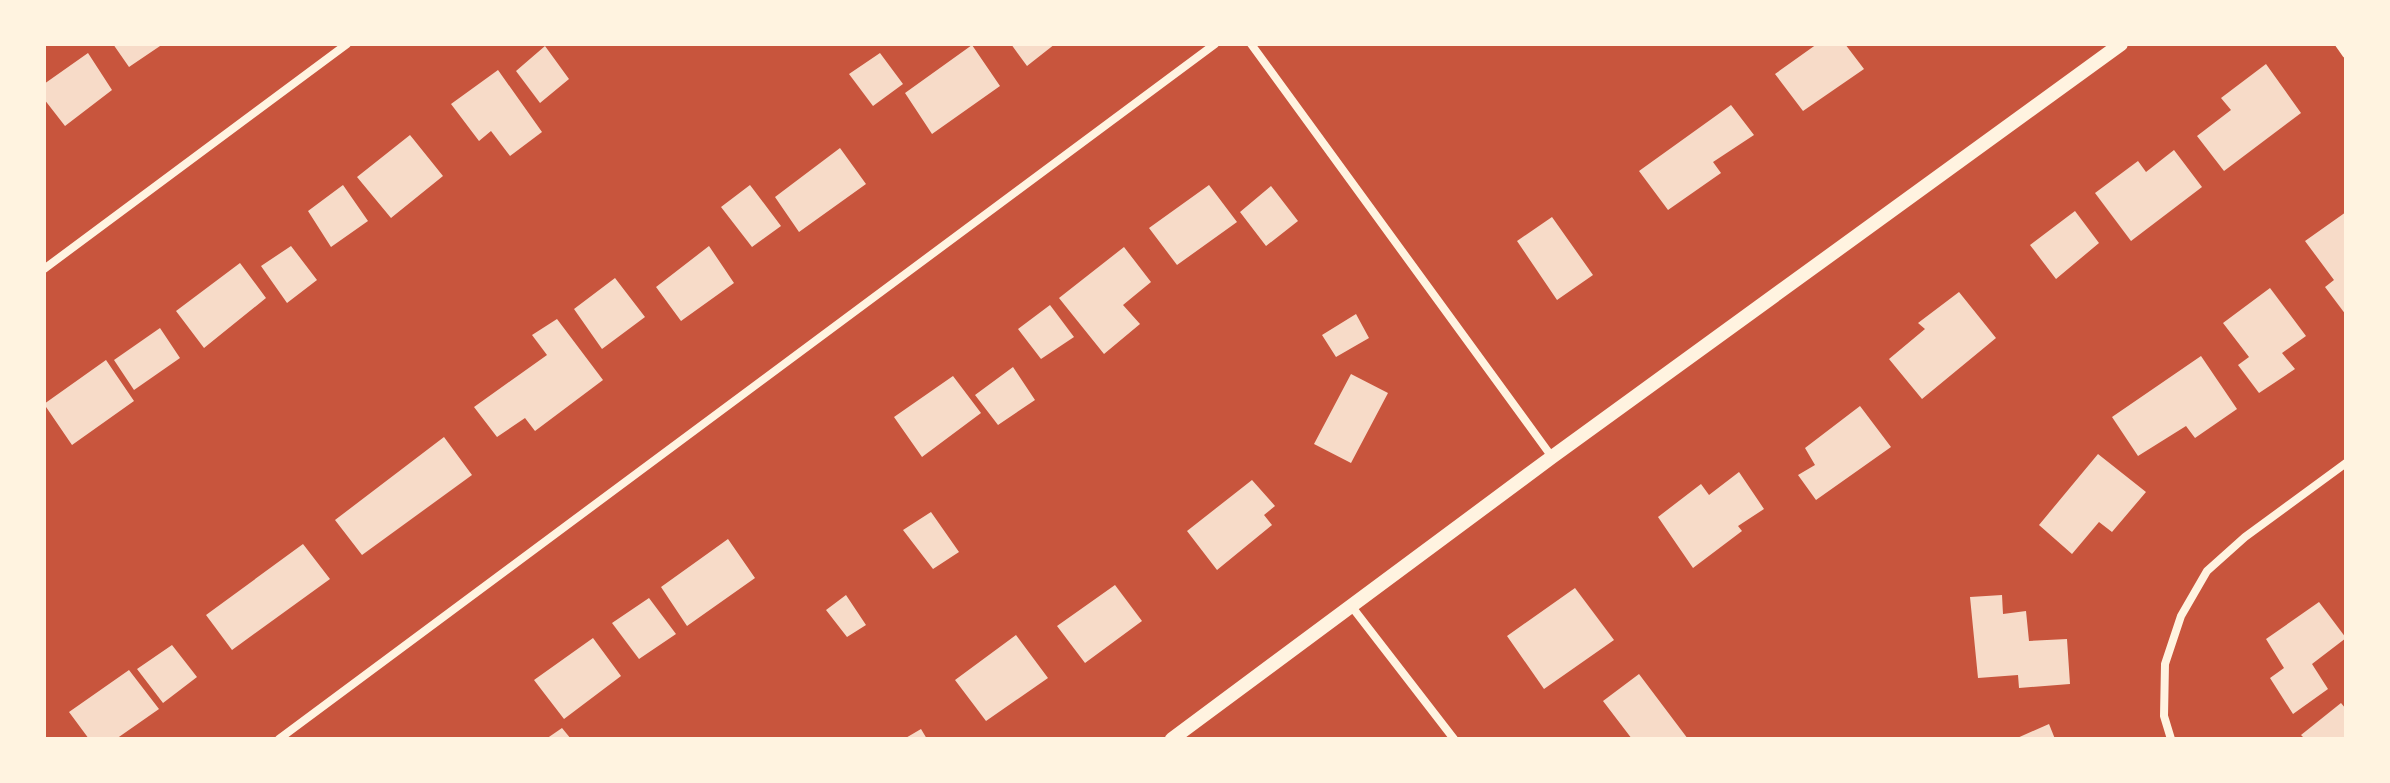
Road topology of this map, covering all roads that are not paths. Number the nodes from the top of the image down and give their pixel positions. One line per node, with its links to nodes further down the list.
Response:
1 (347, 44): 7 (street)
2 (1215, 44): 11 (street)
3 (1251, 44): 8 (street)
4 (2121, 44): 8 (street)
5 (2339, 44): 6 (street)
6 (2346, 54)
7 (44, 269)
8 (1552, 457): 10 (street)
9 (2346, 463): 14 (street)
10 (1352, 607): 12 (street); 13 (street)
11 (279, 739)
12 (1172, 739)
13 (1454, 739)
14 (2171, 739)

